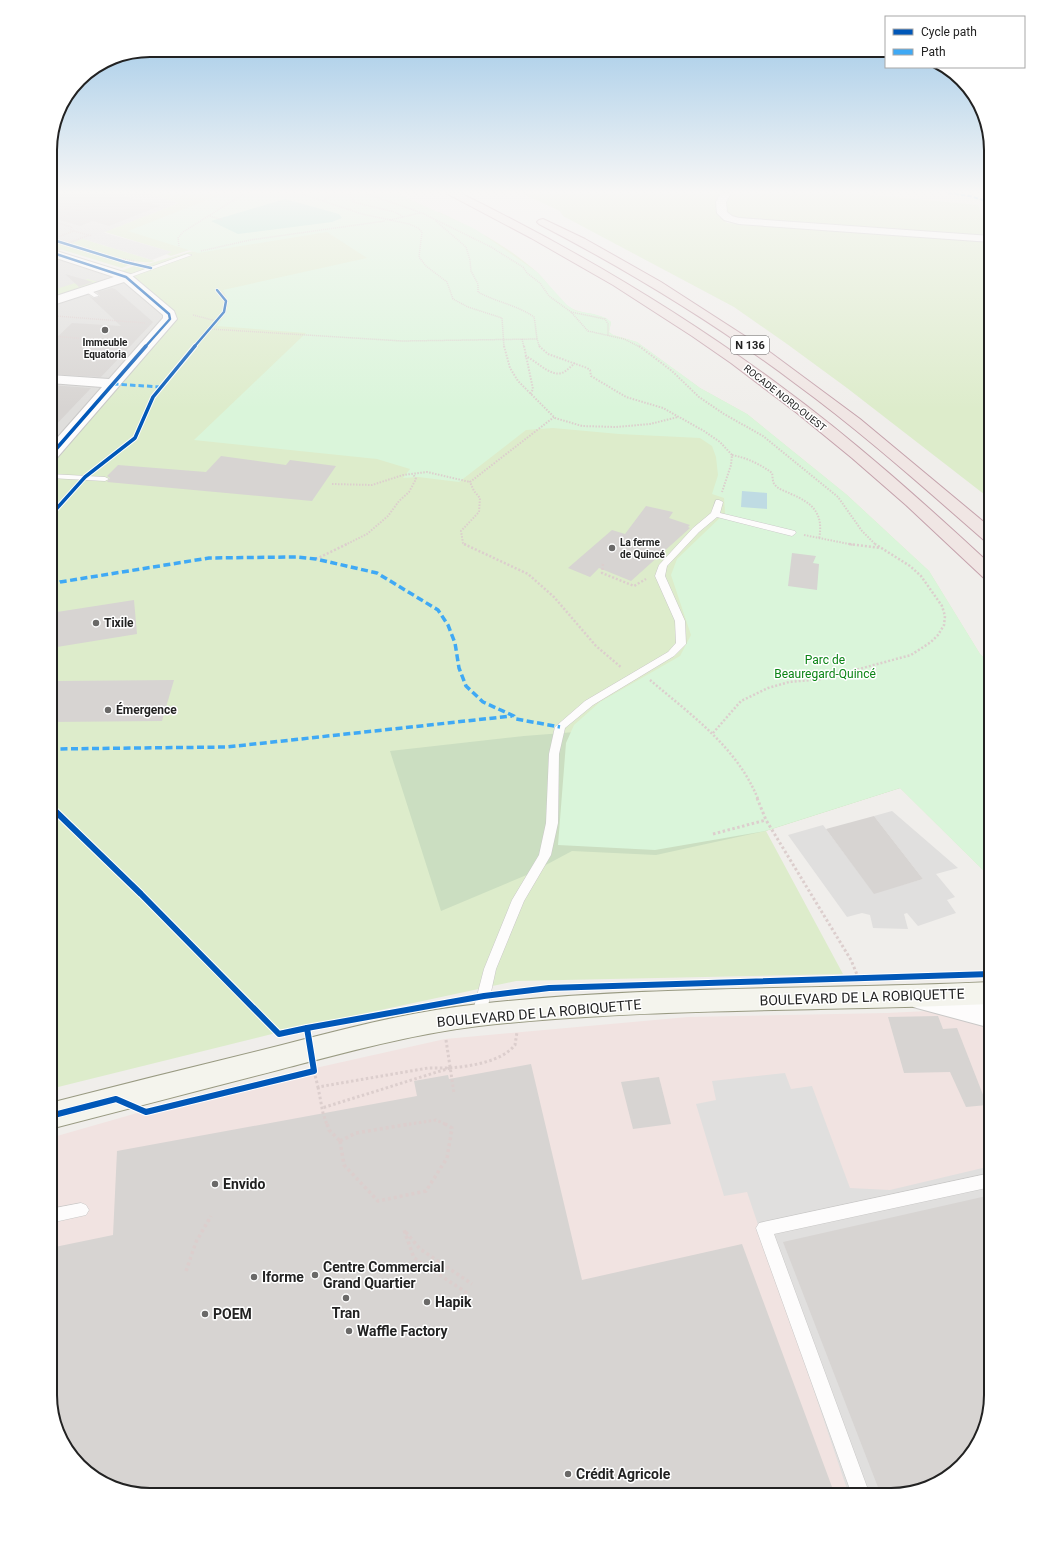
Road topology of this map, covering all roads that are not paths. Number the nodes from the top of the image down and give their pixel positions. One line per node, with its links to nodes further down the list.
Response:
1 (90, 265): 5 (street)
2 (159, 265): 5 (lane)
3 (590, 265): 16 (highway, ROCADE NORD-OUEST / N 136)
4 (620, 265): 14 (highway, ROCADE NORD-OUEST / N 136)
5 (126, 277): 6 (street); 8 (street)
6 (57, 300)
7 (57, 380): 8 (street)
8 (113, 384): 9 (street)
9 (57, 448)
10 (57, 476): 11 (lane)
11 (105, 479)
12 (719, 502): 13 (lane)
13 (715, 514): 15 (lane); 19 (lane)
14 (984, 531)
15 (792, 533)
16 (984, 568)
17 (984, 993): 18 (main road, BOULEVARD DE LA ROBIQUETTE)
18 (913, 997): 19 (main road, BOULEVARD DE LA ROBIQUETTE); 20 (street)
19 (479, 1015): 21 (main road, BOULEVARD DE LA ROBIQUETTE)
20 (984, 1015)
21 (57, 1115)
22 (984, 1182): 25 (lane)
23 (81, 1210): 24 (lane)
24 (57, 1215)
25 (858, 1488)

